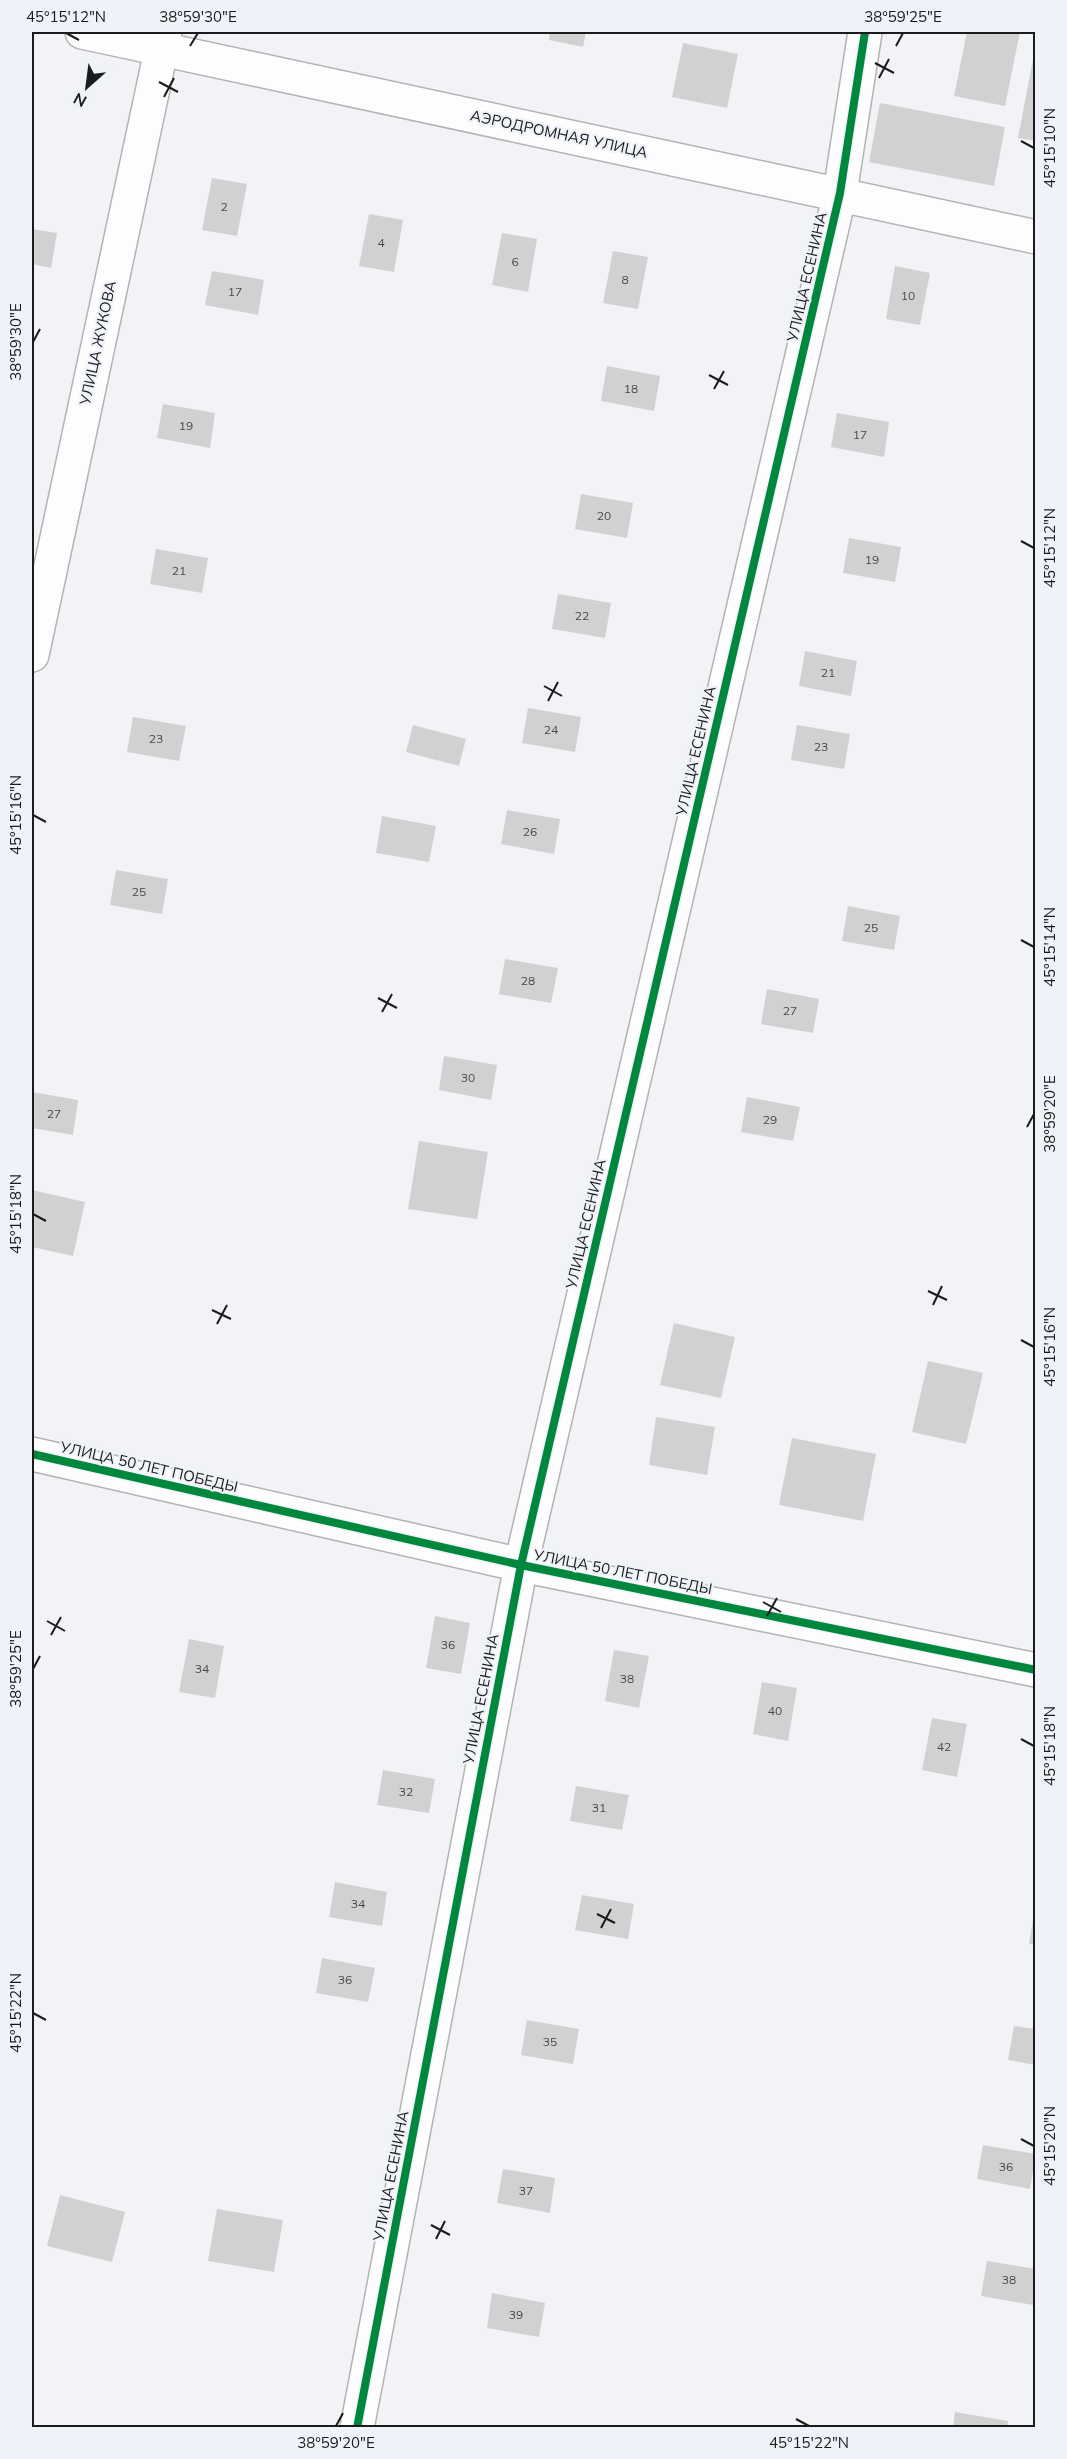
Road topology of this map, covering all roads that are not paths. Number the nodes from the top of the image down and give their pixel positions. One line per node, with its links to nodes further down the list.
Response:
1 (82, 32): 3 (street, АЭРОДРОМНАЯ УЛИЦА)
2 (865, 32): 4 (street, УЛИЦА ЕСЕНИНА)
3 (163, 41): 4 (street, АЭРОДРОМНАЯ УЛИЦА); 6 (street, УЛИЦА ЖУКОВА)
4 (840, 193): 5 (street, АЭРОДРОМНАЯ УЛИЦА); 8 (street, УЛИЦА ЕСЕНИНА)
5 (1035, 237)
6 (32, 655)
7 (32, 1454): 8 (street, УЛИЦА 50 ЛЕТ ПОБЕДЫ)
8 (520, 1565): 9 (street, УЛИЦА 50 ЛЕТ ПОБЕДЫ); 10 (street, УЛИЦА ЕСЕНИНА)
9 (1035, 1670)
10 (357, 2427)

